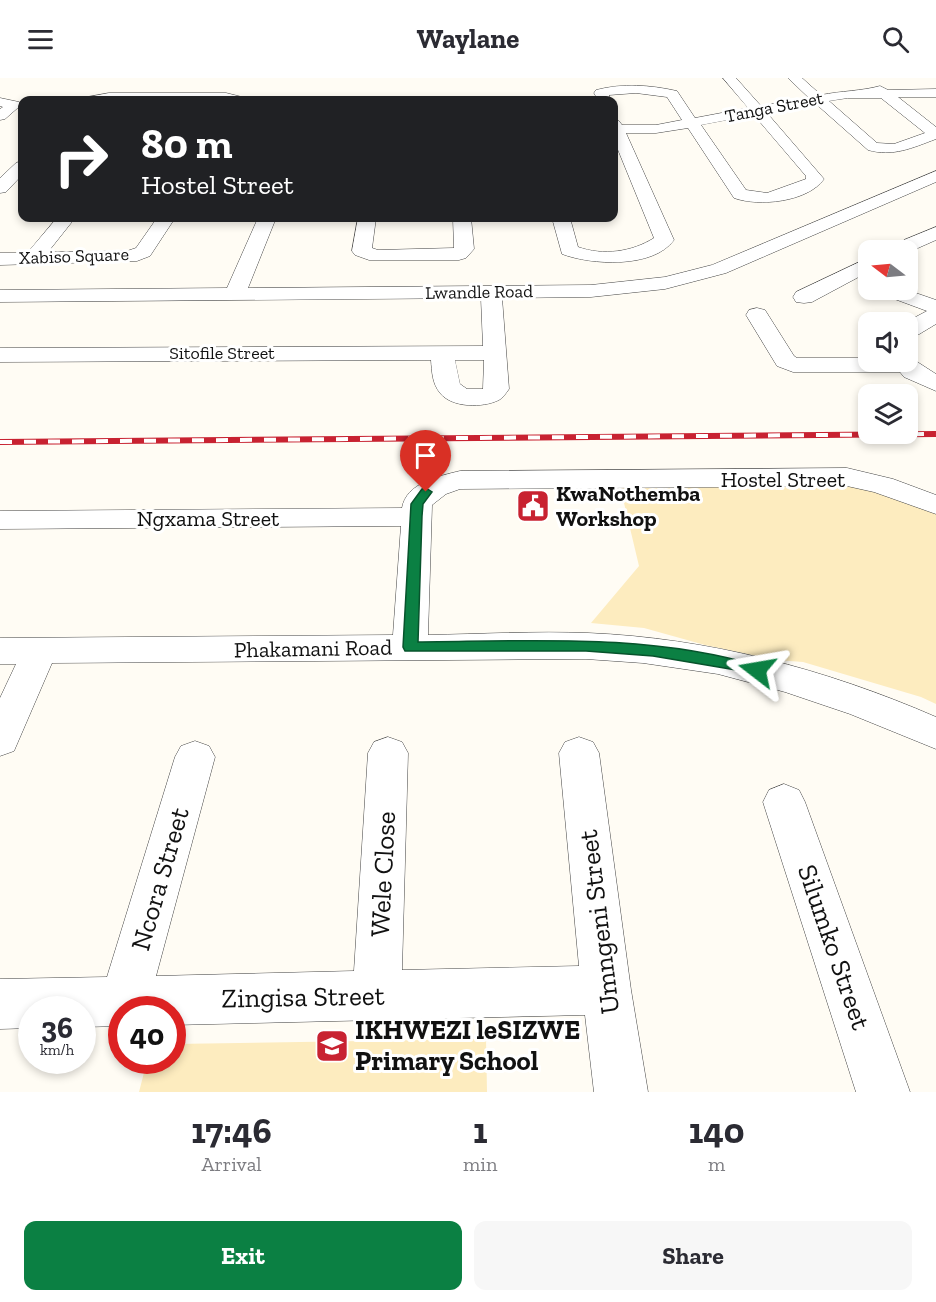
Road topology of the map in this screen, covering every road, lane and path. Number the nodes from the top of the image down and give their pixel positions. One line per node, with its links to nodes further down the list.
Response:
1 (729, 78): 11 (street)
2 (794, 78): 9 (street)
3 (863, 78): 7 (street)
4 (931, 78): 5 (street)
5 (936, 82)
6 (936, 93): 7 (street, Tanga Street)
7 (885, 94): 9 (street, Tanga Street); 16 (street)
8 (602, 96): 13 (street)
9 (818, 99): 11 (street, Tanga Street); 16 (street)
10 (0, 102): 12 (street)
11 (757, 110): 13 (street, Tanga Street); 13 (street)
12 (0, 116)
13 (690, 122): 14 (street, Tanga Street)
14 (618, 127)
15 (618, 136): 28 (street)
16 (889, 149): 19 (street)
17 (0, 161): 18 (street)
18 (18, 161)
19 (873, 163)
20 (18, 170): 22 (street)
21 (936, 176): 34 (street, Lwandle Road)
22 (0, 188)
23 (63, 222): 31 (street)
24 (163, 222): 31 (street, Xabiso Square)
25 (265, 222): 35 (street)
26 (366, 222): 27 (street)
27 (462, 222)
28 (562, 222)
29 (936, 233): 30 (street)
30 (918, 241)
31 (33, 258): 32 (street, Xabiso Square)
32 (0, 259)
33 (858, 279): 37 (street)
34 (491, 292): 35 (street, Lwandle Road); 45 (street)
35 (235, 294): 36 (street, Lwandle Road)
36 (9, 296): 42 (street)
37 (804, 297)
38 (916, 300): 39 (street)
39 (936, 307)
40 (757, 315): 47 (street)
41 (936, 315): 43 (street)
42 (0, 319)
43 (918, 325)
44 (443, 353): 45 (street, Sitofile Street); 45 (street); 46 (street, Sitofile Street)
45 (494, 353)
46 (0, 355)
47 (858, 364)
48 (915, 372): 49 (street)
49 (936, 384)
50 (936, 505): 51 (street, Hostel Street)
51 (415, 516): 52 (street, Ngxama Street); 53 (street, Hostel Street)
52 (0, 520)
53 (410, 647): 55 (street, Phakamani Road); 56 (street, Phakamani Road)
54 (0, 651): 55 (street, Phakamani Road)
55 (40, 651): 57 (street)
56 (936, 734)
57 (0, 740)
58 (388, 753): 63 (street, Wele Close)
59 (579, 753): 62 (street, Umngeni Street)
60 (195, 757): 64 (street, Ncora Street)
61 (784, 802): 69 (street, Silumko Street)
62 (606, 990): 63 (street, Zingisa Street); 68 (street, Umngeni Street)
63 (377, 995): 65 (street, Zingisa Street)
64 (125, 996)
65 (186, 1000)
66 (108, 1001): 67 (street, Zingisa Street)
67 (0, 1004)
68 (621, 1092)
69 (883, 1092)

